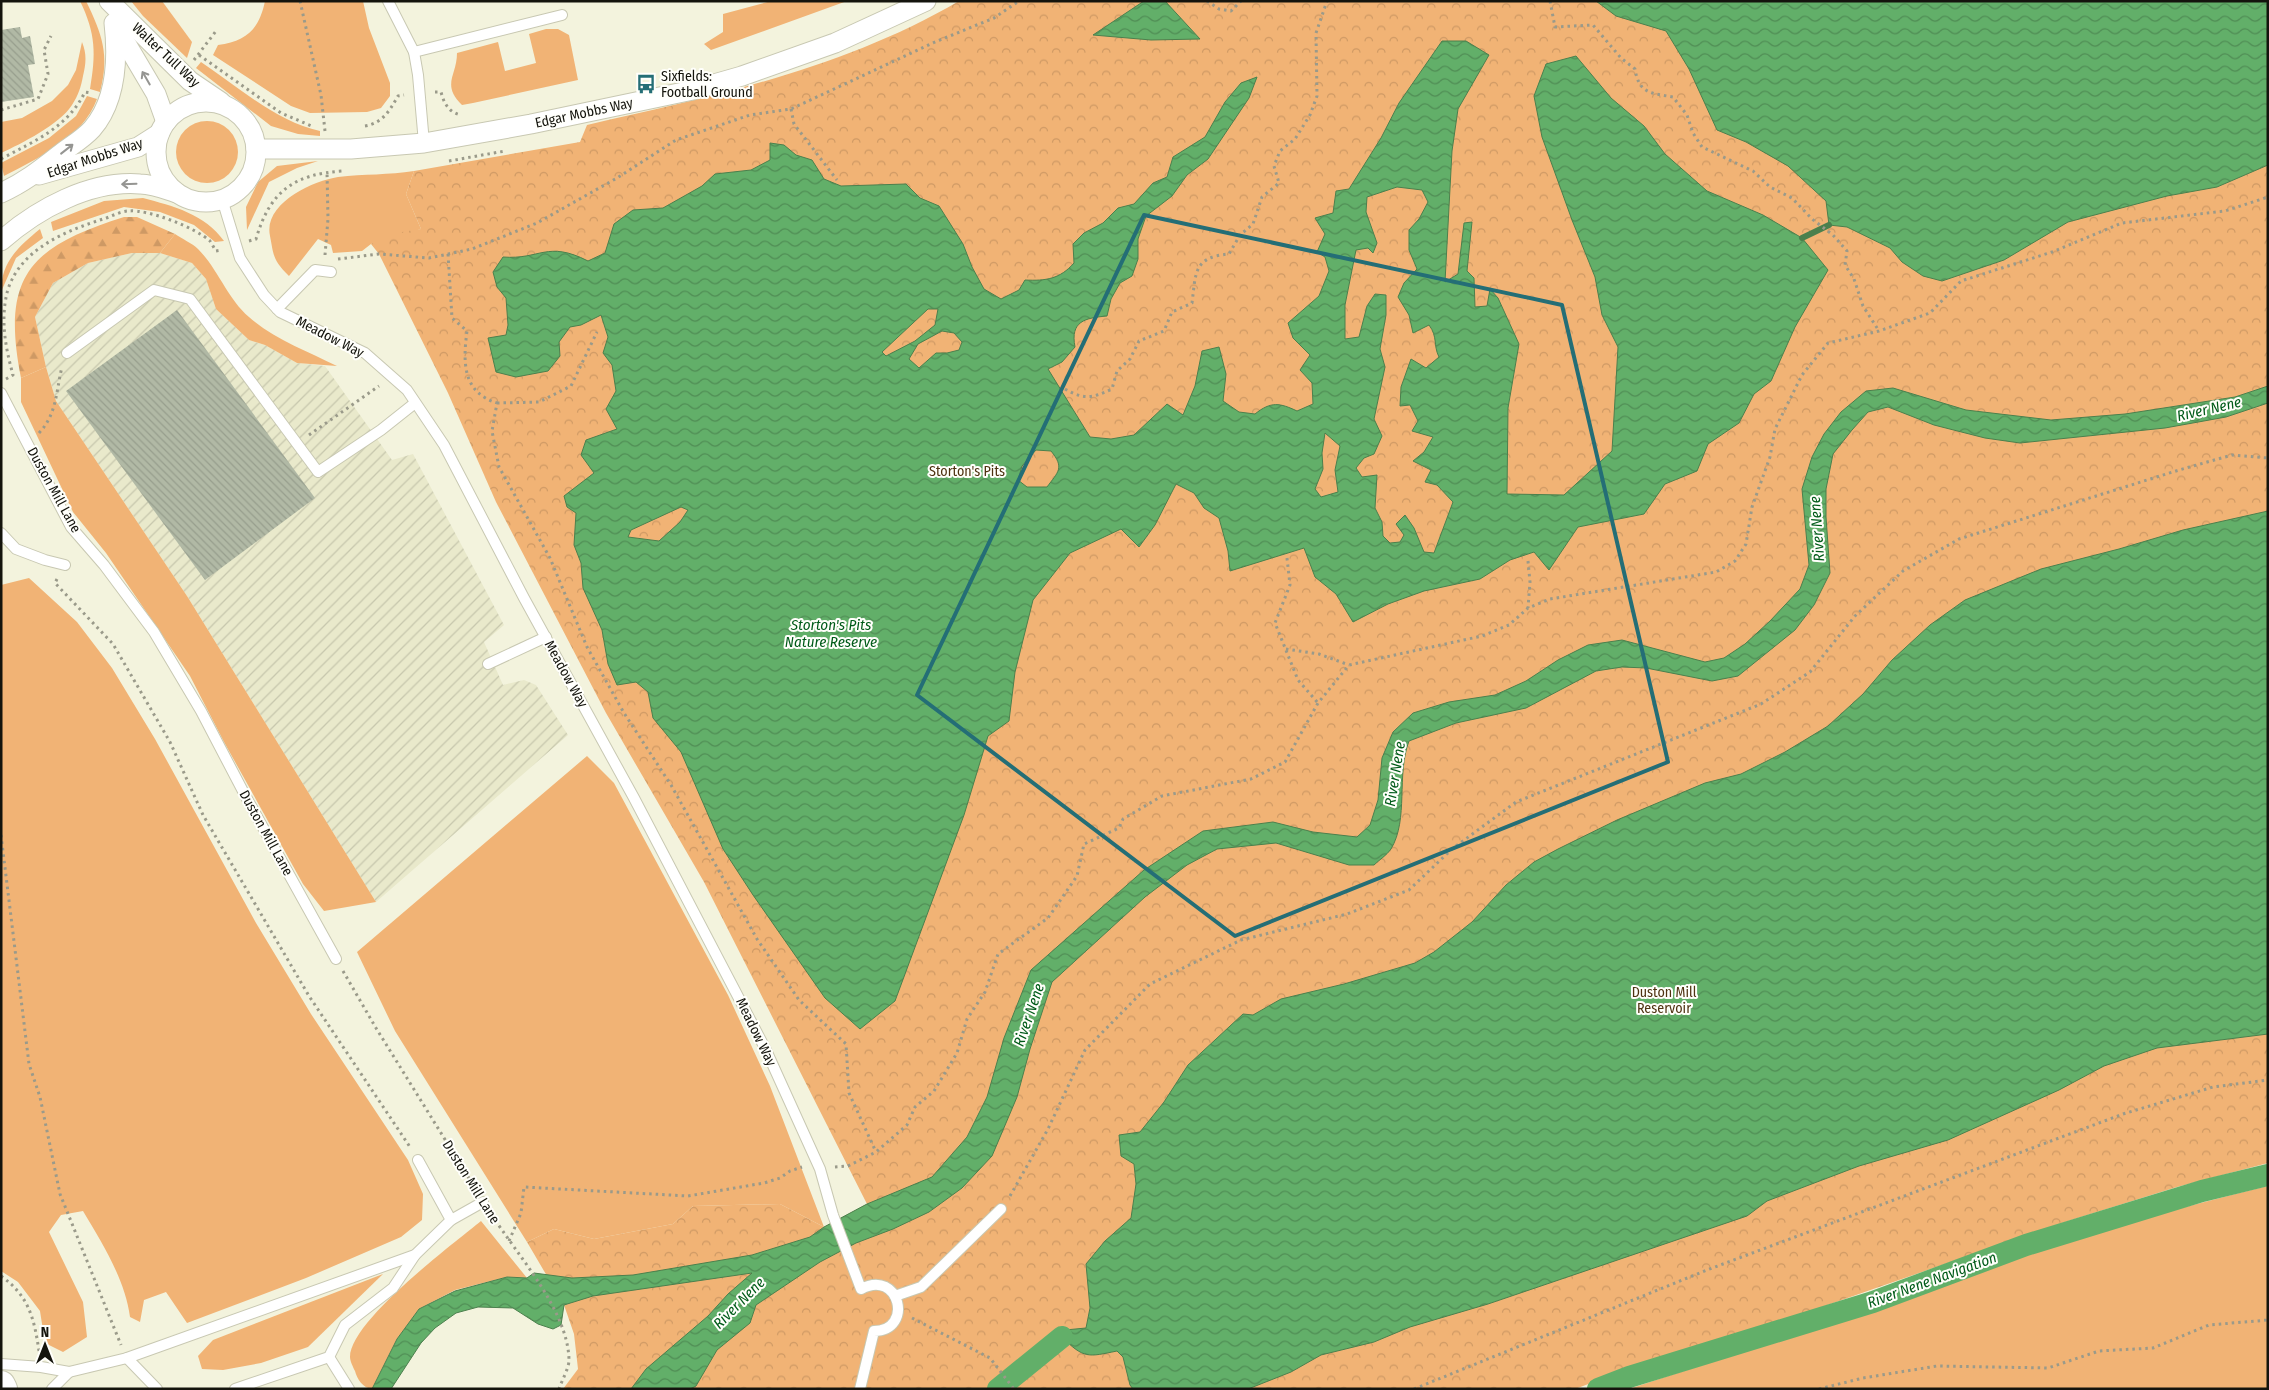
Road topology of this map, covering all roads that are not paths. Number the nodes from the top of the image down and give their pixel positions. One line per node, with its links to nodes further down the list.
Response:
1 (103, 1): 6 (street, Walter Tull Way)
2 (109, 1): 8 (street, Walter Tull Way)
3 (388, 1): 7 (lane)
4 (926, 1): 10 (street, Edgar Mobbs Way)
5 (562, 15): 7 (lane)
6 (114, 22): 9 (street, Walter Tull Way, one-way to 6); 12 (street, Edgar Mobbs Way, one-way to 6)
7 (414, 52): 10 (lane)
8 (226, 106): 9 (street); 11 (street)
9 (163, 128): 12 (street, Edgar Mobbs Way); 14 (street)
10 (424, 143): 11 (street, Edgar Mobbs Way)
11 (256, 150): 15 (street)
12 (29, 179): 13 (street, Edgar Mobbs Way)
13 (1, 193)
14 (177, 193): 15 (street); 16 (street, one-way to 16)
15 (222, 200): 18 (lane, Meadow Way)
16 (1, 241)
17 (331, 272): 18 (lane)
18 (277, 309): 21 (lane, Meadow Way)
19 (67, 353): 21 (lane)
20 (1, 393): 26 (lane, Duston Mill Lane)
21 (415, 403): 24 (lane, Meadow Way)
22 (1, 533): 23 (lane)
23 (65, 565)
24 (546, 638): 25 (lane); 32 (lane, Meadow Way)
25 (488, 664)
26 (336, 959)
27 (418, 1160): 30 (lane)
28 (484, 1202): 30 (lane)
29 (1001, 1209): 32 (lane)
30 (452, 1220): 31 (lane)
31 (415, 1255): 33 (lane); 34 (lane)
32 (896, 1296): 41 (lane)
33 (329, 1357): 39 (lane); 40 (lane)
34 (127, 1358): 36 (lane); 38 (lane)
35 (1, 1364): 36 (lane)
36 (69, 1372): 37 (lane)
37 (52, 1389)
38 (158, 1389)
39 (235, 1389)
40 (349, 1389)
41 (860, 1389)

